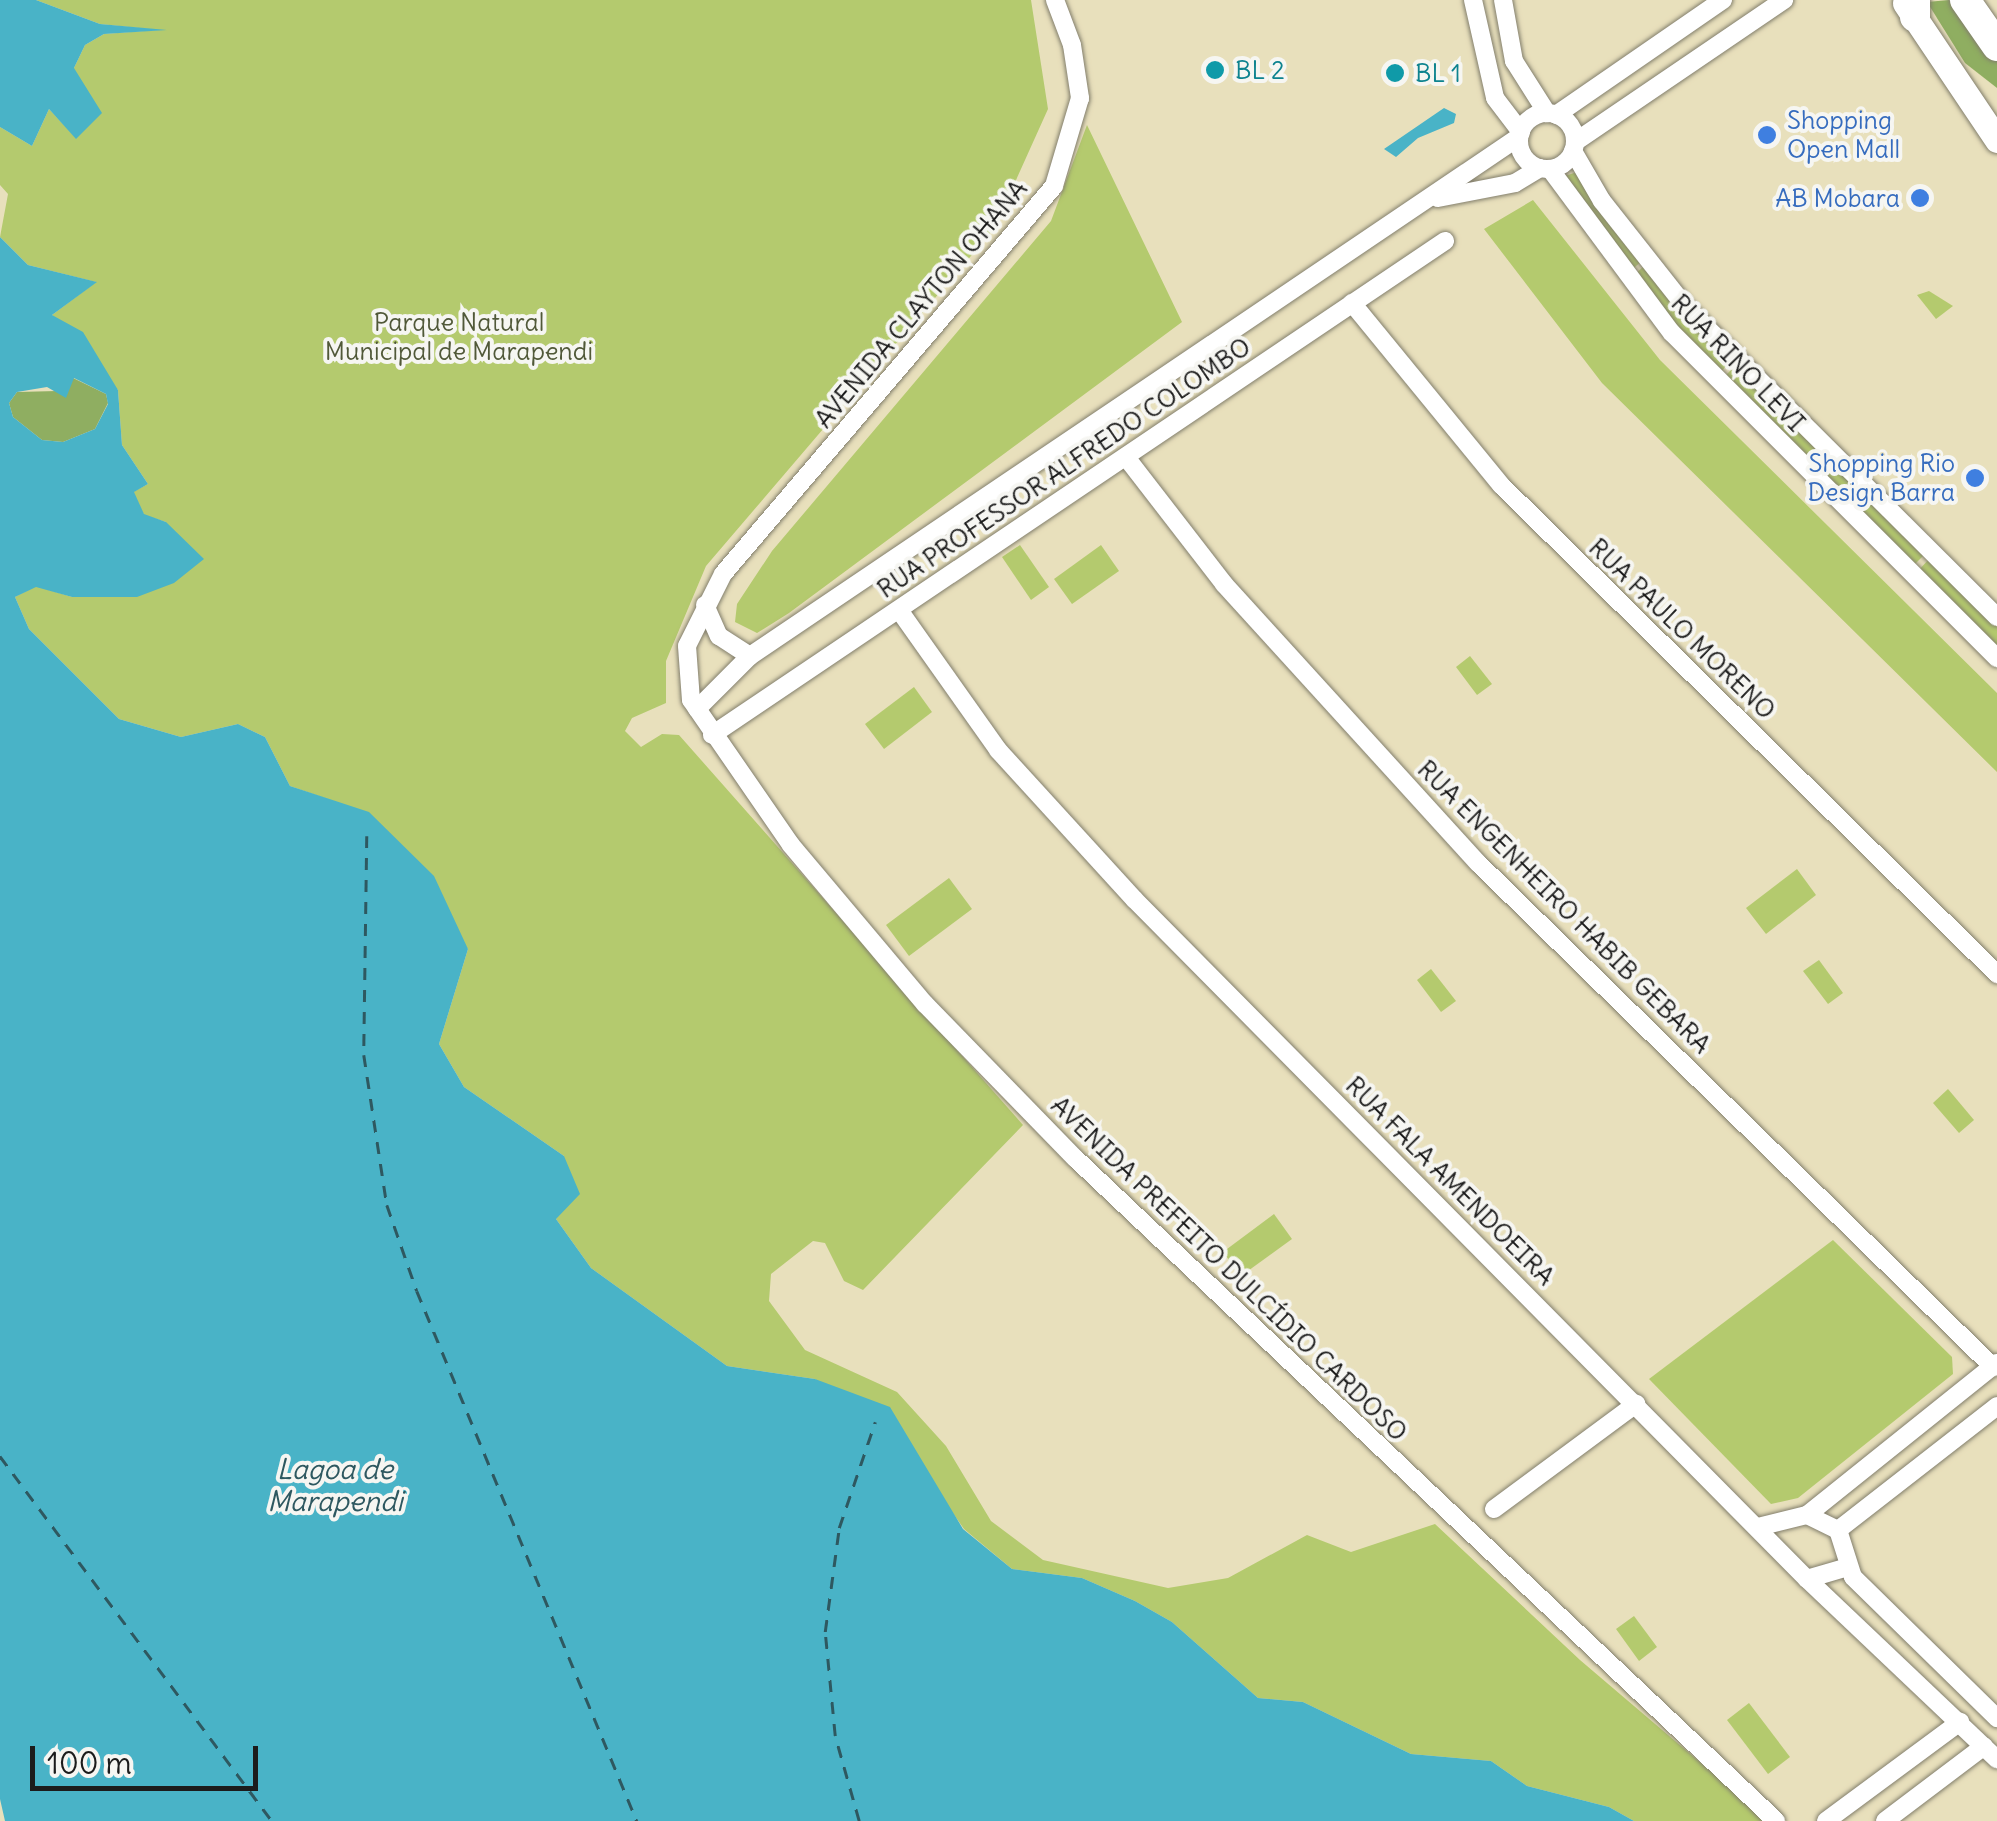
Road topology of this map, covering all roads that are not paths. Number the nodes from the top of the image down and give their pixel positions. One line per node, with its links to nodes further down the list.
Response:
1 (1055, 0): 18 (street, AVENIDA CLAYTON OHANA)
2 (1473, 0): 10 (street)
3 (1504, 0): 9 (street)
4 (1723, 0): 9 (street)
5 (1784, 0): 12 (street)
6 (1965, 0): 8 (highway)
7 (1911, 6): 11 (main road)
8 (1997, 46)
9 (1551, 114): 10 (street); 12 (street)
10 (1520, 134): 13 (street); 14 (street, RUA PROFESSOR ALFREDO COLOMBO)
11 (1997, 140)
12 (1574, 147): 13 (street); 20 (street, RUA RINO LEVI)
13 (1545, 168): 14 (street, RUA PROFESSOR ALFREDO COLOMBO); 22 (street, RUA RINO LEVI)
14 (1414, 206): 21 (street, RUA PROFESSOR ALFREDO COLOMBO)
15 (1445, 241): 16 (street, RUA PROFESSOR ALFREDO COLOMBO)
16 (1352, 303): 17 (street, RUA PROFESSOR ALFREDO COLOMBO); 25 (street, RUA PAULO MORENO)
17 (1126, 458): 19 (street, RUA PROFESSOR ALFREDO COLOMBO); 26 (street, RUA ENGENHEIRO HABIB GEBARA)
18 (706, 606): 21 (street); 23 (street, AVENIDA CLAYTON OHANA)
19 (899, 610): 24 (street, RUA PROFESSOR ALFREDO COLOMBO); 27 (street, RUA FALA AMENDOEIRA)
20 (1997, 617)
21 (750, 656): 23 (street, RUA PROFESSOR ALFREDO COLOMBO)
22 (1997, 658)
23 (696, 709): 24 (street, AVENIDA PREFEITO DULCÍDIO CARDOSO)
24 (712, 736): 38 (street, AVENIDA PREFEITO DULCÍDIO CARDOSO)
25 (1997, 974)
26 (1995, 1365): 30 (street)
27 (1636, 1404): 29 (street); 31 (street, RUA FALA AMENDOEIRA)
28 (1997, 1406): 32 (street)
29 (1494, 1510)
30 (1807, 1515): 31 (street); 32 (street)
31 (1758, 1527): 34 (street, RUA FALA AMENDOEIRA)
32 (1838, 1530): 33 (street)
33 (1848, 1567): 34 (street); 35 (street)
34 (1808, 1579): 36 (street, RUA FALA AMENDOEIRA)
35 (1997, 1718)
36 (1960, 1722): 37 (street, RUA FALA AMENDOEIRA); 39 (street)
37 (1991, 1753): 40 (street)
38 (1776, 1821)
39 (1826, 1821)
40 (1885, 1821)

